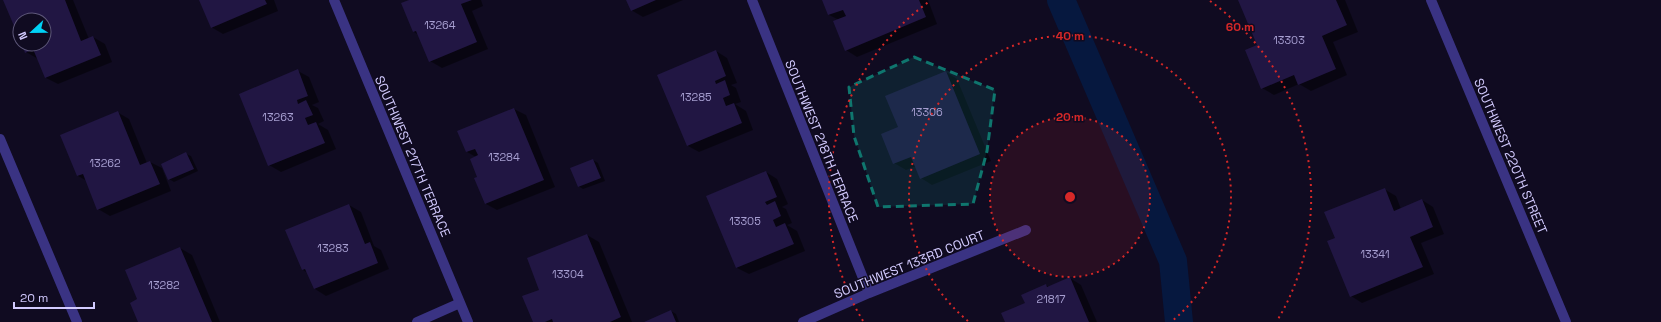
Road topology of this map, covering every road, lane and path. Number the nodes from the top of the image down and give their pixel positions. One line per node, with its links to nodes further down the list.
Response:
1 (334, 0): 7 (street, SOUTHWEST 217TH TERRACE)
2 (752, 0): 6 (street, SOUTHWEST 218TH TERRACE)
3 (1431, 0): 12 (street, SOUTHWEST 220TH STREET)
4 (0, 139): 8 (street)
5 (1026, 230): 6 (street, SOUTHWEST 133RD COURT)
6 (869, 293): 11 (street, SOUTHWEST 133RD COURT)
7 (460, 303): 9 (street); 10 (street, SOUTHWEST 217TH TERRACE)
8 (77, 322)
9 (417, 322)
10 (468, 322)
11 (803, 322)
12 (1566, 322)

